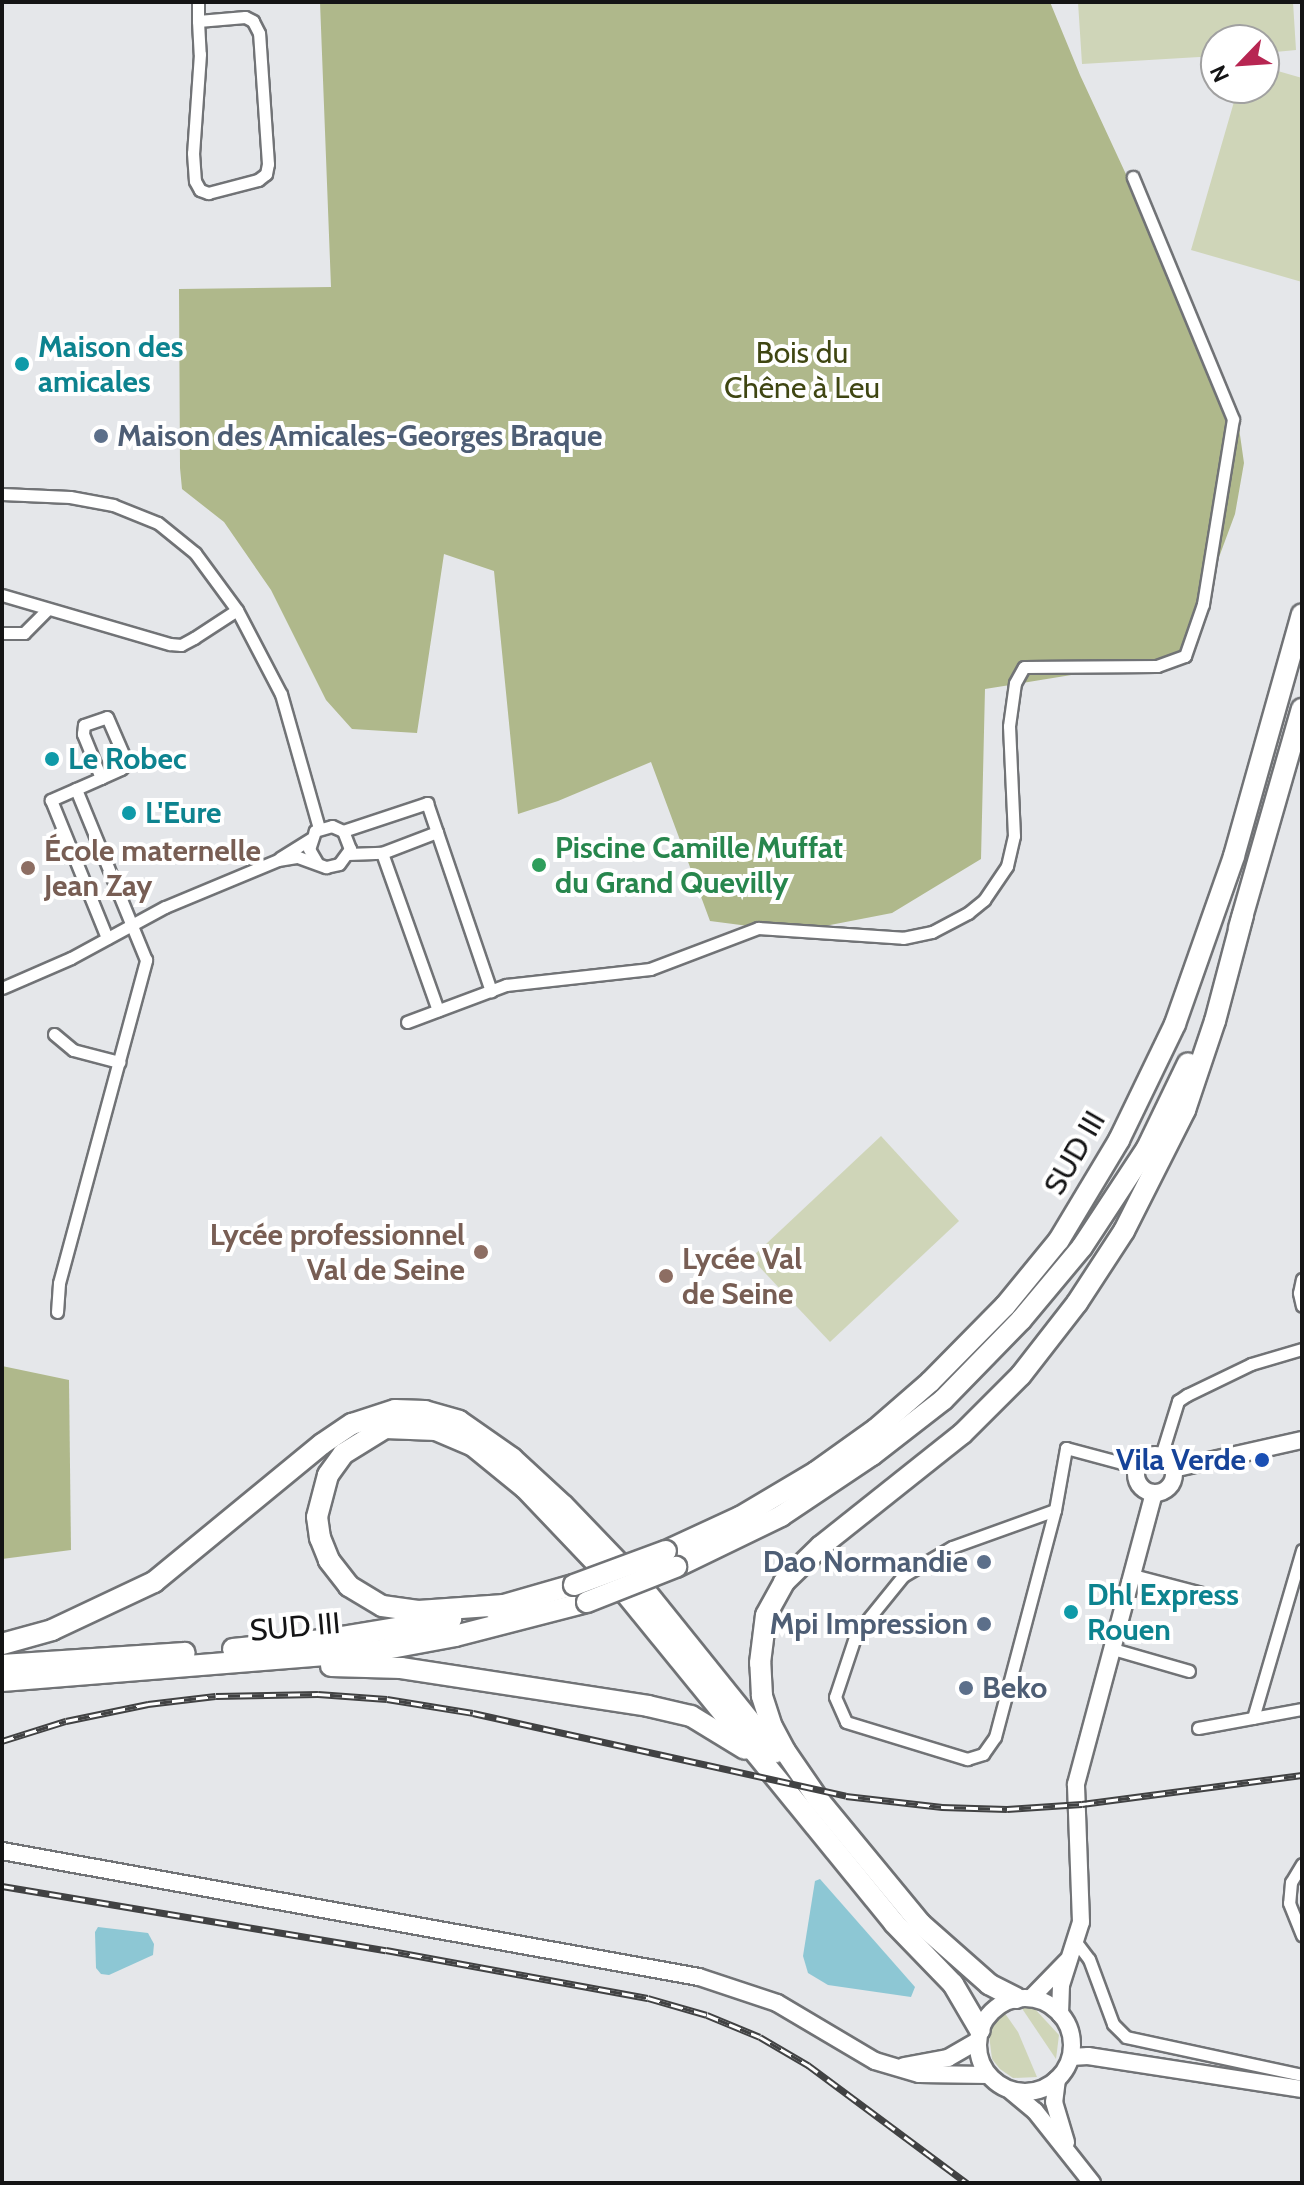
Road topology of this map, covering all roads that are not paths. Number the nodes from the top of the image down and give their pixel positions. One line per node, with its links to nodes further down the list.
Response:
1 (198, 2): 2 (street)
2 (198, 21): 2 (street)
3 (1133, 177): 25 (street)
4 (2, 494): 7 (street)
5 (2, 595): 6 (street)
6 (48, 609): 7 (street); 9 (street)
7 (237, 610): 13 (street)
8 (1302, 614): 41 (highway, SUD III)
9 (2, 633)
10 (1302, 709): 21 (highway, SUD III)
11 (101, 778): 11 (street); 12 (street)
12 (76, 789): 22 (street); 23 (street)
13 (319, 828): 14 (street); 16 (street)
14 (343, 831): 15 (street); 18 (street)
15 (437, 832): 17 (street); 25 (street)
16 (310, 839): 19 (street); 20 (street)
17 (382, 853): 18 (street); 26 (street)
18 (348, 854): 20 (street)
19 (278, 860): 20 (street); 22 (street)
20 (317, 863)
21 (1243, 915): 41 (highway, SUD III); 56 (highway)
22 (131, 925): 23 (street); 29 (street)
23 (107, 938): 24 (street)
24 (2, 988)
25 (491, 991): 26 (street)
26 (438, 1010): 27 (street)
27 (407, 1022)
28 (54, 1034): 29 (street)
29 (119, 1062): 32 (street)
30 (1302, 1279): 31 (street)
31 (1302, 1306)
32 (57, 1312)
33 (1302, 1349): 35 (street)
34 (1302, 1440): 37 (street)
35 (1161, 1456): 36 (street); 37 (street)
36 (1137, 1467): 38 (street); 39 (street)
37 (1173, 1469): 38 (street)
38 (1154, 1493): 42 (street)
39 (1055, 1510): 39 (street)
40 (1302, 1550): 53 (street)
41 (671, 1559): 43 (highway, bridge)
42 (1133, 1575): 44 (street); 47 (street)
43 (580, 1593): 45 (highway, SUD III); 48 (highway, SUD III)
44 (1217, 1597)
45 (504, 1605): 49 (highway, SUD III); 55 (highway)
46 (2, 1644): 56 (highway)
47 (1113, 1649): 50 (street); 60 (street)
48 (287, 1658): 51 (highway, SUD III); 55 (highway)
49 (2, 1665)
50 (1189, 1671)
51 (2, 1681)
52 (1302, 1709): 53 (street)
53 (1253, 1718): 54 (street)
54 (1198, 1728)
55 (790, 1794): 64 (highway)
56 (818, 1799): 62 (highway)
57 (2, 1851): 66 (street)
58 (1302, 1864): 59 (street)
59 (1302, 1935)
60 (1076, 1942): 61 (street); 68 (street)
61 (1068, 1960): 62 (street); 63 (street)
62 (1024, 1998): 63 (street); 64 (street)
63 (1060, 2014): 65 (street)
64 (978, 2035): 66 (street); 67 (street)
65 (1071, 2057): 69 (street); 70 (street)
66 (894, 2067): 67 (street)
67 (988, 2075): 71 (street)
68 (1302, 2075)
69 (1057, 2079): 71 (street); 72 (street)
70 (1302, 2089)
71 (1011, 2091): 72 (street)
72 (1069, 2151): 73 (street)
73 (1092, 2183)

